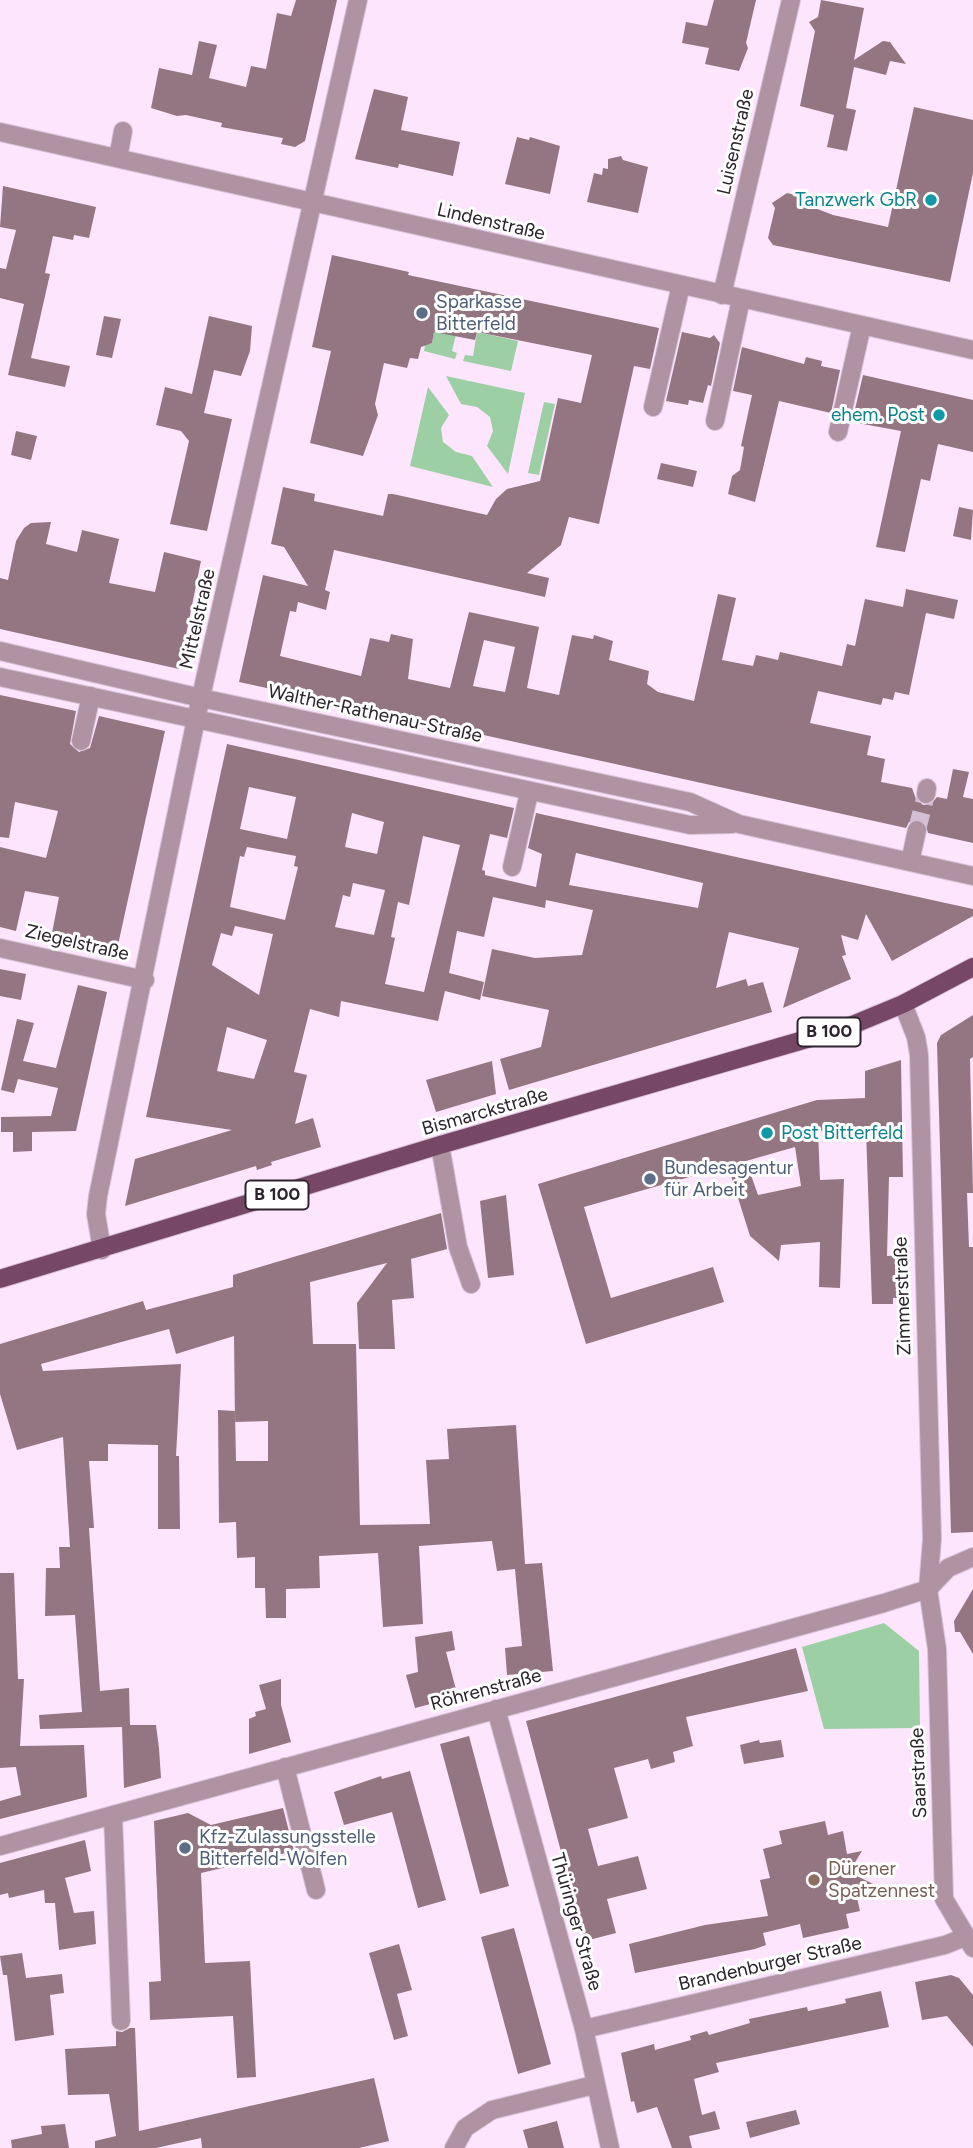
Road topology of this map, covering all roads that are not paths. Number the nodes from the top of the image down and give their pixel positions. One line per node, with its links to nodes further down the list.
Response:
1 (358, 0): 6 (street, Mittelstraße)
2 (791, 0): 8 (street, Luisenstraße)
3 (124, 131): 5 (street)
4 (0, 132): 5 (street, Lindenstraße)
5 (118, 158): 6 (street, Lindenstraße)
6 (314, 203): 7 (street, Lindenstraße); 18 (street, Mittelstraße)
7 (681, 285): 8 (street, Lindenstraße); 12 (street)
8 (722, 295): 9 (street, Lindenstraße)
9 (741, 299): 10 (street, Lindenstraße); 13 (street)
10 (862, 325): 11 (street, Lindenstraße); 14 (street)
11 (973, 350)
12 (653, 407)
13 (715, 421)
14 (838, 432)
15 (0, 651): 18 (street, Walther-Rathenau-Straße)
16 (0, 677): 17 (street, Walther-Rathenau-Straße)
17 (91, 696): 19 (street, Walther-Rathenau-Straße); 20 (street)
18 (201, 698): 19 (street, Mittelstraße); 22 (street, Walther-Rathenau-Straße)
19 (196, 719): 21 (street, Walther-Rathenau-Straße); 29 (street, Mittelstraße)
20 (81, 741)
21 (529, 793): 22 (street, Walther-Rathenau-Straße); 25 (street)
22 (739, 824): 24 (street, Walther-Rathenau-Straße)
23 (917, 830): 24 (street)
24 (910, 862): 26 (street, Walther-Rathenau-Straße)
25 (512, 867)
26 (973, 876)
27 (0, 947): 29 (street, Ziegelstraße)
28 (973, 967): 30 (main road, Bismarckstraße / B 100)
29 (145, 980): 32 (street, Mittelstraße)
30 (903, 1004): 31 (main road, Bismarckstraße / B 100); 36 (street, Zimmerstraße)
31 (440, 1145): 32 (main road, Bismarckstraße / B 100); 34 (street)
32 (103, 1250): 33 (main road, Bismarckstraße / B 100)
33 (0, 1279)
34 (471, 1284)
35 (973, 1557): 36 (street, Röhrenstraße)
36 (928, 1589): 37 (street, Röhrenstraße); 42 (street, Saarstraße)
37 (496, 1709): 38 (street, Röhrenstraße); 44 (street, Thüringer Straße)
38 (285, 1768): 39 (street, Röhrenstraße); 41 (street)
39 (113, 1815): 40 (street, Röhrenstraße); 43 (street)
40 (0, 1846)
41 (316, 1890)
42 (969, 1943): 44 (street, Brandenburger Straße)
43 (121, 2021)
44 (584, 2029): 45 (street, Thüringer Straße)
45 (594, 2084): 46 (street); 47 (street, Thüringer Straße)
46 (454, 2148)
47 (610, 2148)

